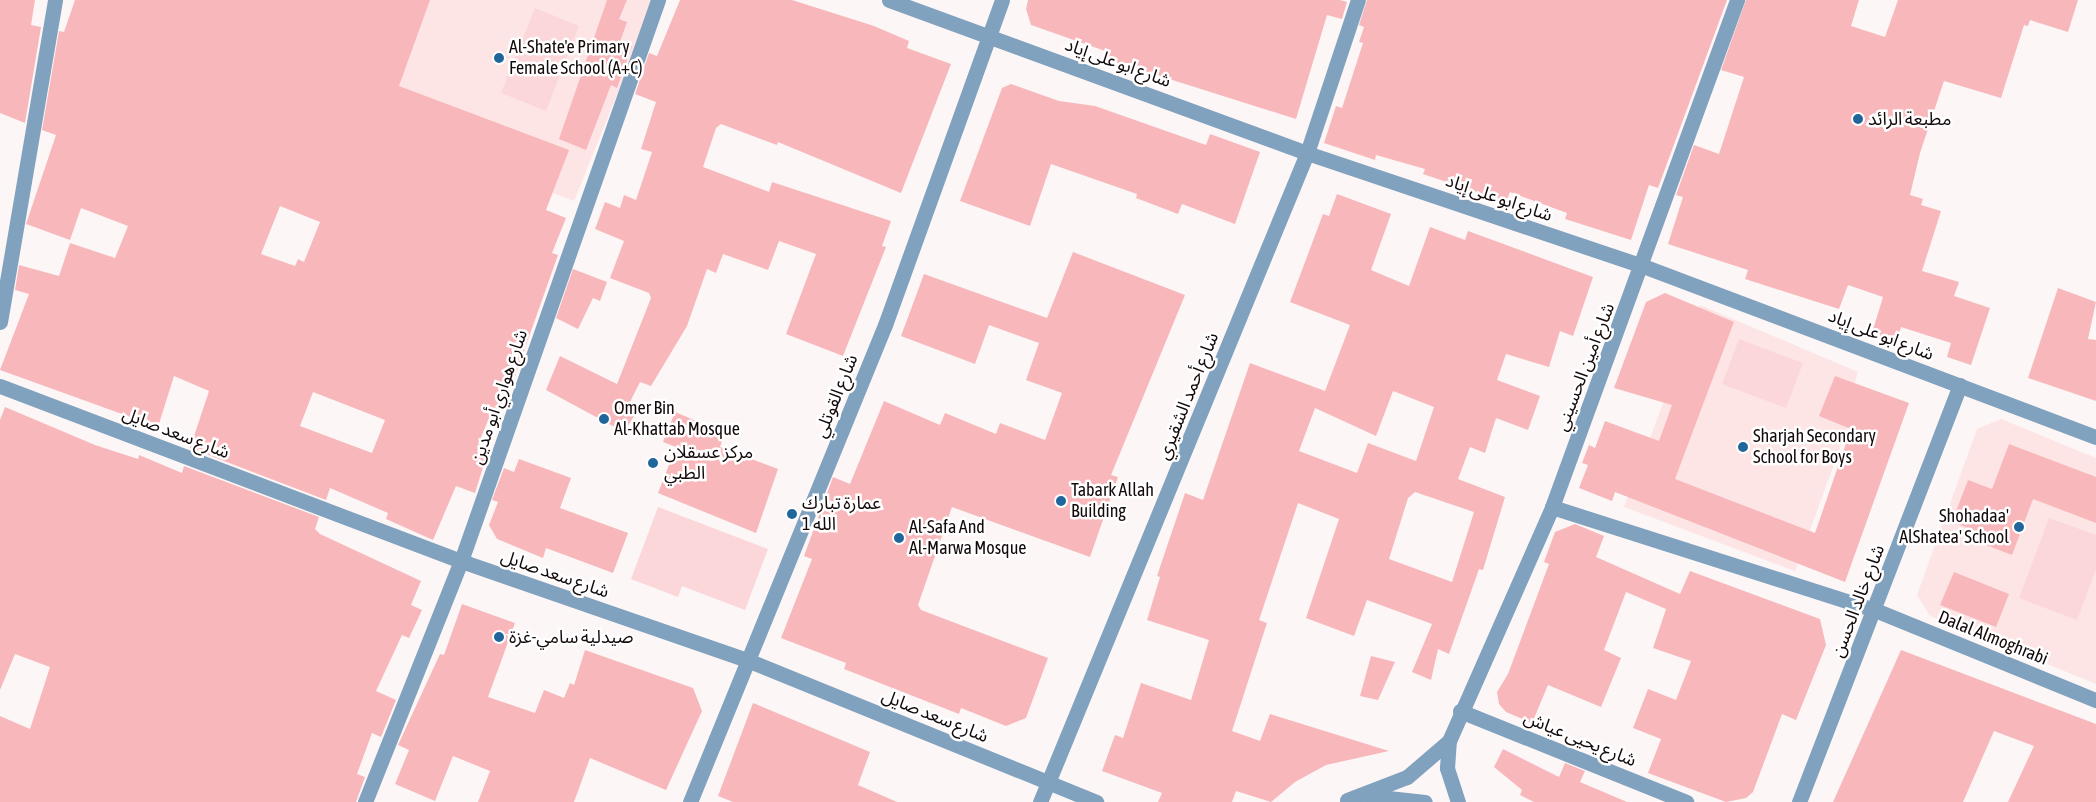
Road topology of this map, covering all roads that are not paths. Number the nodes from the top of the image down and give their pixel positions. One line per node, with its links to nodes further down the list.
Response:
1 (55, 0): 10 (street)
2 (658, 0): 15 (street, شارع هواري أبو مدين)
3 (889, 0): 7 (street, شارع ابو على إياد)
4 (1002, 0): 7 (street, شارع القوتلي)
5 (1358, 0): 8 (street, شارع أحمد الشقيري)
6 (1737, 0): 9 (street, شارع أمين الحسيني)
7 (992, 35): 8 (street, شارع ابو على إياد); 17 (street, شارع القوتلي)
8 (1307, 153): 9 (street, شارع ابو على إياد); 21 (street, شارع أحمد الشقيري)
9 (1643, 266): 11 (street, شارع ابو على إياد); 14 (street, شارع أمين الحسيني)
10 (0, 322)
11 (1960, 385): 13 (street, شارع ابو على إياد); 16 (street, شارع خالد الحسن)
12 (0, 386): 15 (street, شارع سعد صايل)
13 (2096, 437)
14 (1552, 507): 16 (street, Dalal Almoghrabi); 19 (street, شارع أمين الحسيني)
15 (461, 561): 17 (street, شارع سعد صايل); 23 (street, شارع هواري أبو مدين)
16 (1875, 610): 18 (street, Dalal Almoghrabi); 30 (street, شارع خالد الحسن)
17 (747, 660): 21 (street, شارع سعد صايل); 24 (street, شارع القوتلي)
18 (2096, 700)
19 (1460, 711): 20 (street, شارع أمين الحسيني); 29 (street, شارع يحيى عياش)
20 (1449, 741): 22 (street, شارع أمين الحسيني); 28 (street, شارع أمين الحسيني)
21 (1048, 781): 25 (street, شارع أحمد الشقيري); 26 (street, شارع سعد صايل)
22 (1345, 801): 27 (street)
23 (365, 802)
24 (690, 802)
25 (1040, 802)
26 (1096, 802)
27 (1425, 802)
28 (1458, 802)
29 (1686, 802)
30 (1799, 802)

